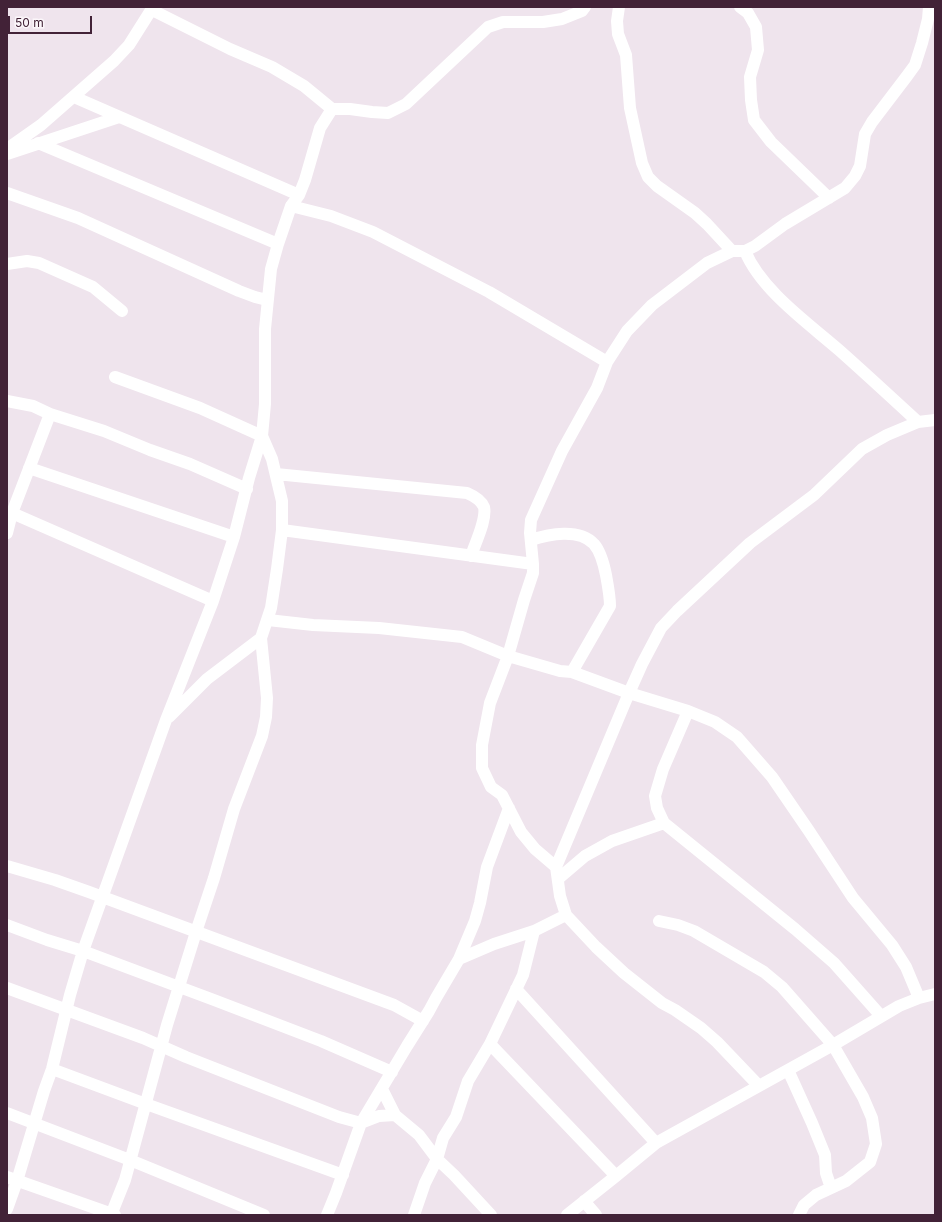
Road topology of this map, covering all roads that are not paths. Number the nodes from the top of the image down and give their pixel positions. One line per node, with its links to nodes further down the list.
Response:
1 (585, 7): 7 (street)
2 (619, 7): 17 (street)
3 (740, 7): 14 (street)
4 (929, 7): 14 (street)
5 (152, 8): 6 (street); 7 (street)
6 (74, 97): 8 (street); 10 (street)
7 (332, 109): 13 (street)
8 (119, 117): 9 (street); 13 (street)
9 (38, 143): 11 (street); 16 (street)
10 (7, 148)
11 (7, 154)
12 (7, 193): 20 (street)
13 (299, 195): 15 (street)
14 (829, 198): 18 (street)
15 (291, 206): 16 (street); 22 (street)
16 (278, 244): 20 (street)
17 (732, 251): 18 (street); 22 (street)
18 (745, 251): 27 (street)
19 (7, 264): 21 (street)
20 (267, 300): 28 (street)
21 (122, 311)
22 (607, 362): 36 (street)
23 (115, 377): 28 (street)
24 (7, 401): 25 (street)
25 (50, 414): 29 (street); 31 (street)
26 (935, 420): 27 (street)
27 (918, 422): 44 (street)
28 (262, 436): 30 (street); 31 (street)
29 (29, 468): 32 (street); 35 (street)
30 (276, 474): 33 (street); 37 (street)
31 (247, 489): 35 (street)
32 (12, 513): 34 (street); 39 (street)
33 (282, 530): 37 (street); 40 (street)
34 (7, 533)
35 (234, 538): 39 (street)
36 (531, 540): 38 (street); 43 (street)
37 (471, 556): 38 (street)
38 (533, 564): 42 (street)
39 (213, 601): 46 (street)
40 (268, 620): 41 (street); 42 (street)
41 (261, 638): 46 (street); 57 (street)
42 (508, 656): 43 (street); 47 (street)
43 (572, 672): 44 (street)
44 (629, 693): 45 (street); 50 (street)
45 (688, 710): 48 (street); 64 (street)
46 (166, 720): 52 (street)
47 (509, 808): 50 (street); 59 (street)
48 (664, 823): 51 (street); 66 (street)
49 (7, 866): 52 (street)
50 (556, 867): 51 (street)
51 (558, 879): 53 (street)
52 (102, 897): 57 (street); 58 (street)
53 (566, 915): 56 (street); 74 (street)
54 (658, 920): 69 (street)
55 (7, 925): 58 (street)
56 (534, 931): 59 (street); 62 (street)
57 (196, 932): 60 (street); 67 (street)
58 (83, 951): 60 (street); 65 (street)
59 (459, 959): 67 (street)
60 (179, 987): 70 (street); 73 (street)
61 (7, 988): 65 (street)
62 (516, 988): 68 (street); 81 (street)
63 (935, 994): 64 (street)
64 (919, 998): 66 (street)
65 (66, 1010): 70 (street); 71 (street)
66 (881, 1016): 69 (street)
67 (423, 1021): 73 (street)
68 (490, 1044): 82 (street); 85 (street)
69 (833, 1045): 72 (street); 87 (street)
70 (161, 1046): 76 (street); 80 (street)
71 (52, 1069): 76 (street); 79 (street)
72 (788, 1070): 74 (street); 87 (street)
73 (392, 1072): 75 (street)
74 (759, 1086): 81 (street)
75 (382, 1089): 78 (street); 80 (street)
76 (146, 1104): 83 (street); 84 (street)
77 (7, 1113): 79 (street)
78 (395, 1115): 80 (street); 82 (street)
79 (34, 1123): 83 (street); 86 (street)
80 (361, 1123): 84 (street)
81 (656, 1143): 85 (street)
82 (437, 1159): 93 (street); 94 (street)
83 (130, 1160): 90 (street); 91 (street)
84 (342, 1175): 92 (street)
85 (616, 1176): 88 (street)
86 (12, 1179): 89 (street); 90 (street)
87 (831, 1188): 97 (street)
88 (584, 1201): 95 (street); 96 (street)
89 (7, 1209)
90 (112, 1215)
91 (264, 1215)
92 (326, 1215)
93 (414, 1215)
94 (491, 1215)
95 (567, 1215)
96 (596, 1215)
97 (799, 1215)

